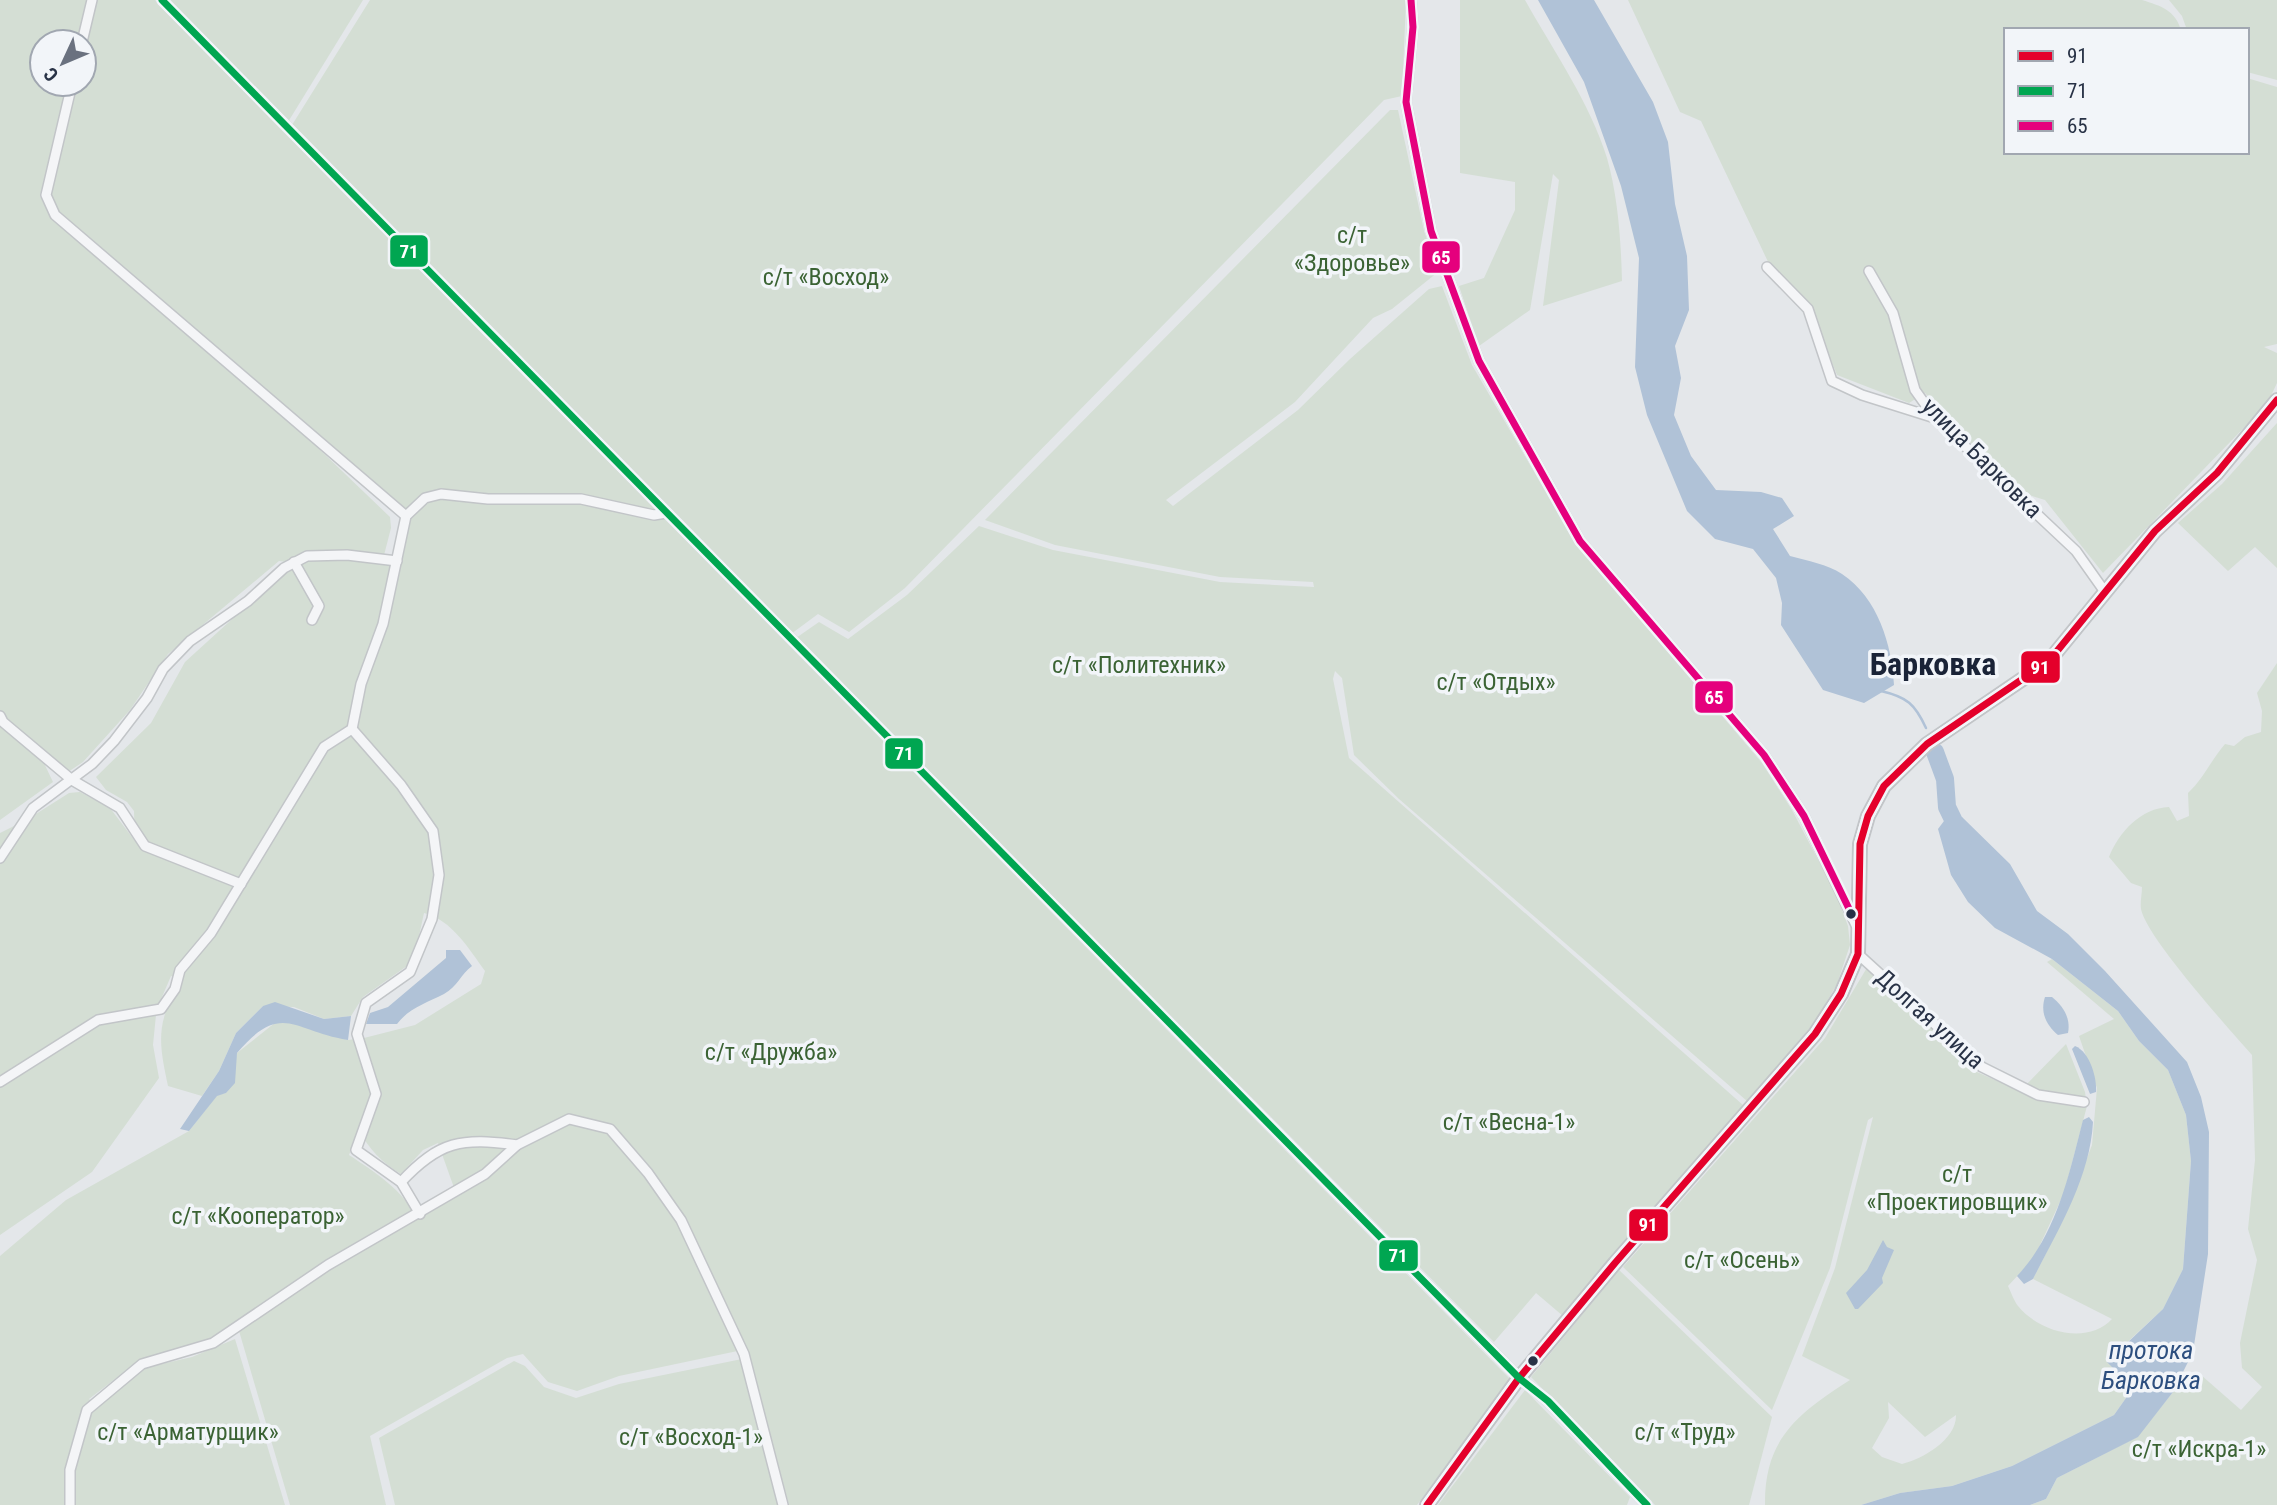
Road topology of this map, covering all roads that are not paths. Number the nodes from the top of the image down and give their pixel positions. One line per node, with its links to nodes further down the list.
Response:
1 (92, 0): 4 (street)
2 (162, 0): 10 (street)
3 (1411, 0): 21 (street)
4 (85, 28)
5 (69, 98): 11 (street)
6 (1767, 267): 9 (street)
7 (1869, 271): 9 (street, улица Барковка)
8 (2277, 400): 14 (main road)
9 (1935, 418): 14 (street, улица Барковка)
10 (666, 513): 11 (street); 28 (street)
11 (406, 516): 12 (street)
12 (397, 561): 13 (street); 17 (street)
13 (294, 562): 15 (street); 18 (street)
14 (2105, 592): 21 (main road)
15 (312, 620)
16 (1, 721): 18 (street)
17 (352, 729): 20 (street); 26 (street)
18 (72, 780): 19 (street); 20 (street)
19 (0, 858)
20 (241, 884): 23 (street)
21 (1861, 935): 22 (main road)
22 (1858, 954): 24 (street, Долгая улица); 28 (main road)
23 (0, 1082)
24 (2084, 1101)
25 (517, 1145): 26 (street); 27 (street); 30 (street)
26 (401, 1182): 27 (street)
27 (420, 1213): 29 (street)
28 (1518, 1378): 31 (main road); 32 (street)
29 (70, 1505)
30 (783, 1505)
31 (1427, 1505)
32 (1647, 1505)

